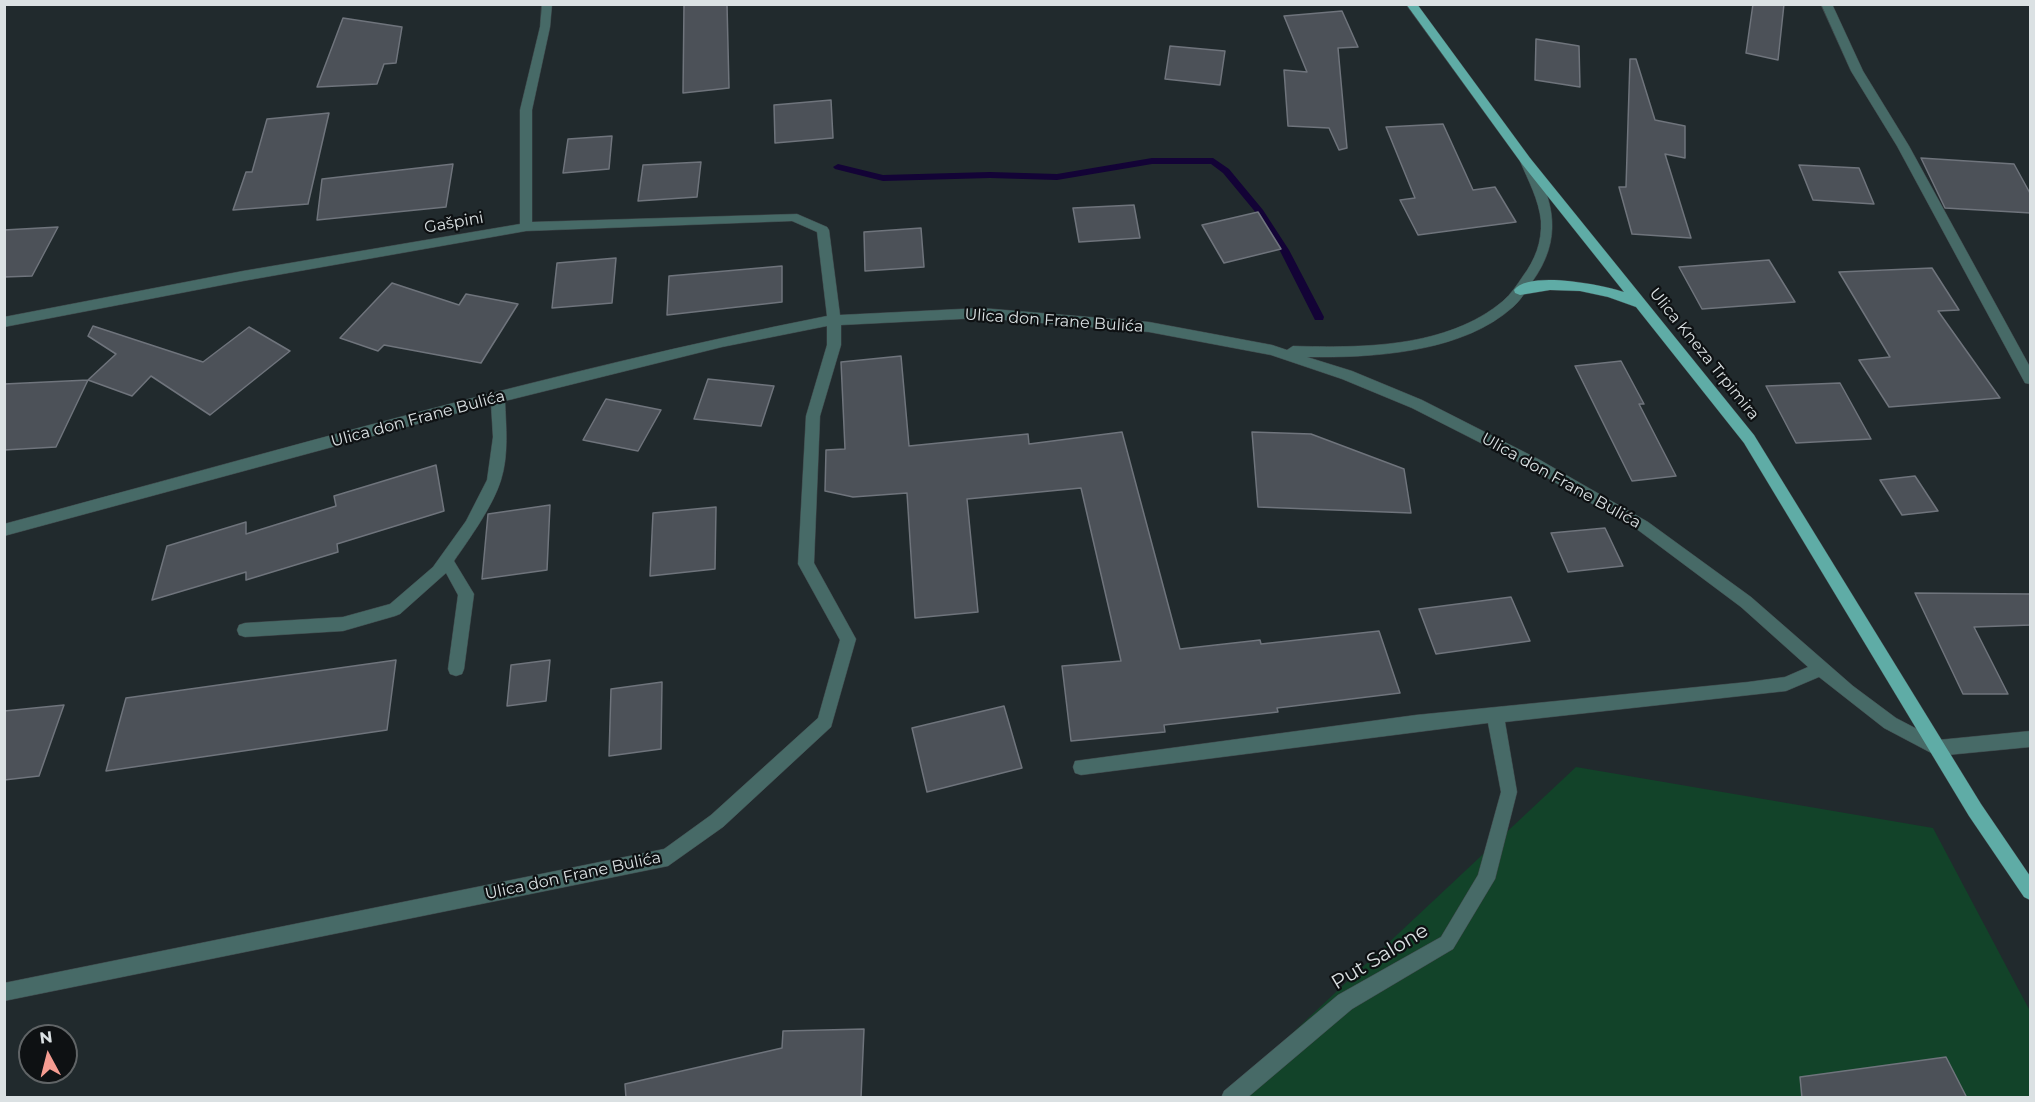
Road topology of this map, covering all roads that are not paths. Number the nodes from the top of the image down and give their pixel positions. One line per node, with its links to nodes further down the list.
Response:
1 (547, 4): 5 (street)
2 (1411, 4): 4 (main road, Ulica Kneza Trpimira)
3 (1826, 4): 11 (street)
4 (1526, 161): 6 (street, Ulica don Frane Bulića); 7 (main road, Ulica Kneza Trpimira)
5 (526, 227): 8 (street, Gašpini); 9 (street, Gašpini)
6 (1520, 290): 7 (main road); 10 (street, Ulica don Frane Bulića)
7 (1641, 304): 20 (main road, Ulica Kneza Trpimira)
8 (834, 320): 10 (street, Ulica don Frane Bulića); 12 (street, Ulica don Frane Bulića); 23 (street, Ulica don Frane Bulića)
9 (5, 322)
10 (1272, 350): 16 (street, Ulica don Frane Bulića)
11 (2031, 379)
12 (498, 398): 13 (street, Ulica don Frane Bulića); 14 (street)
13 (4, 530)
14 (446, 560): 15 (street); 17 (street)
15 (245, 630)
16 (1822, 668): 18 (street); 20 (street, Ulica don Frane Bulića)
17 (456, 669)
18 (1496, 714): 21 (street); 24 (street, Put Salone)
19 (2031, 739): 20 (street)
20 (1936, 748): 22 (main road, Ulica Kneza Trpimira)
21 (1081, 767)
22 (2031, 891)
23 (4, 992)
24 (1231, 1098)

